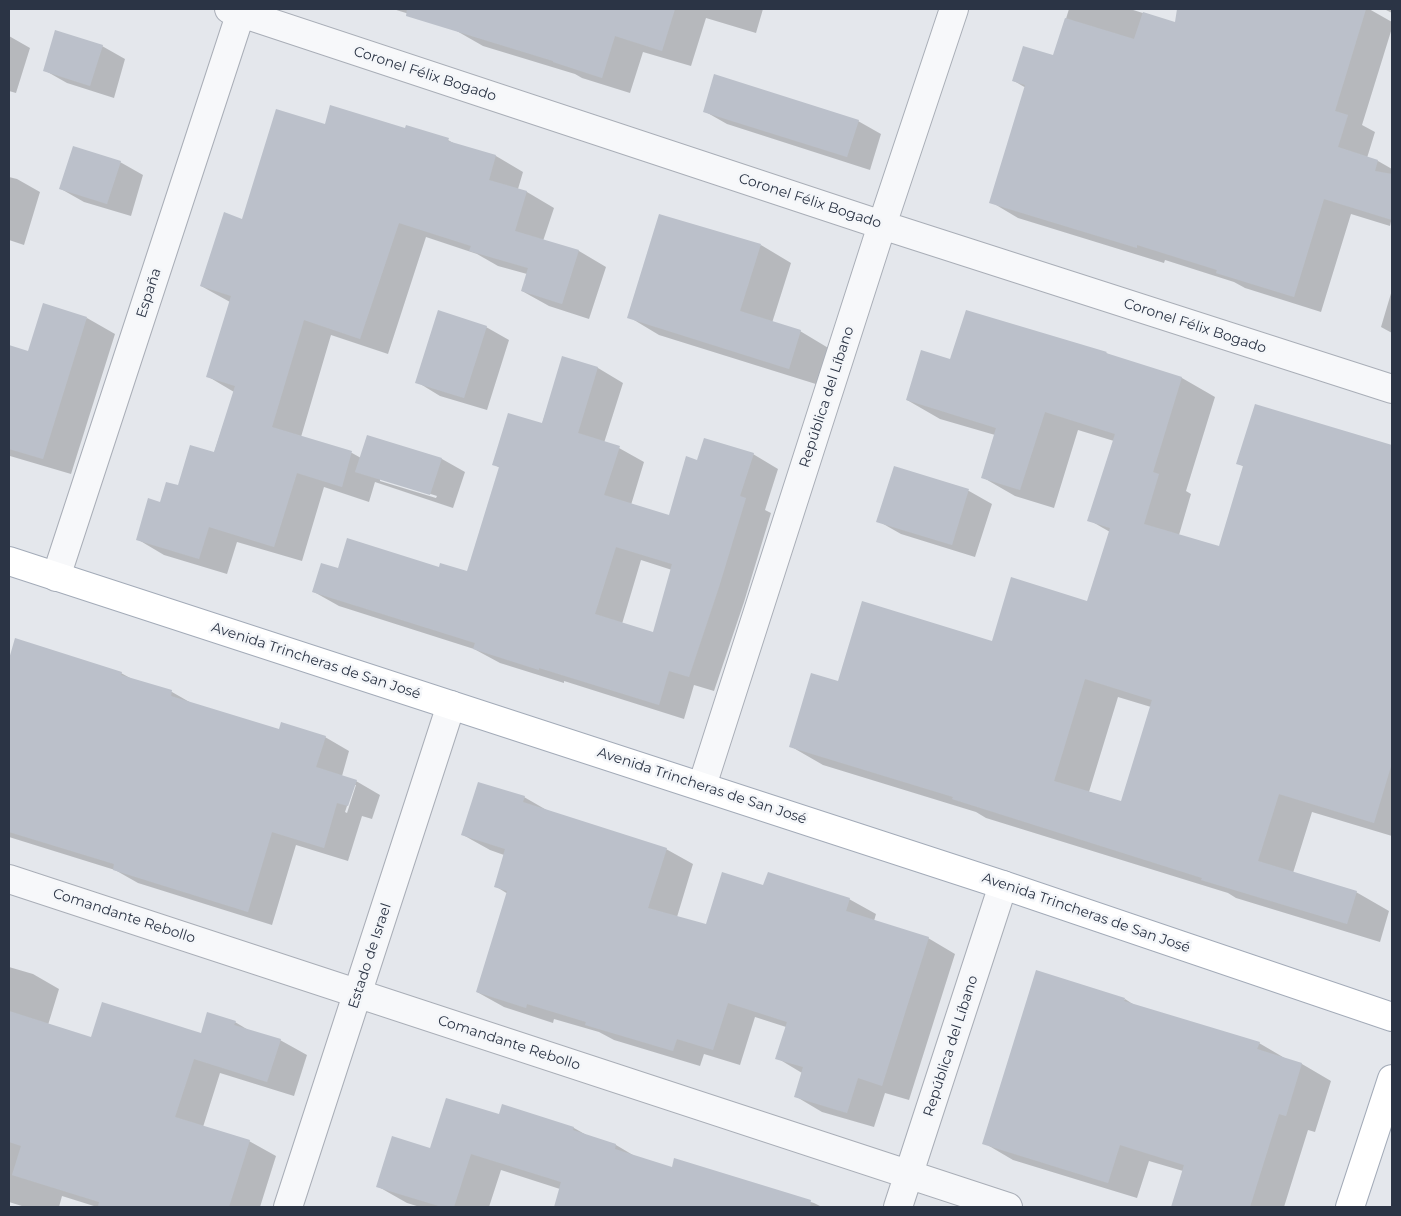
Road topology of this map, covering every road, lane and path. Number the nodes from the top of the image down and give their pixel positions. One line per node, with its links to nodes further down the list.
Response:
1 (954, 9): 3 (street, República del Líbano)
2 (237, 10): 3 (street, Coronel Félix Bogado); 6 (street, España)
3 (882, 225): 4 (street, Coronel Félix Bogado); 8 (street, República del Líbano)
4 (1392, 389)
5 (9, 561): 6 (main road, Avenida Trincheras de San José)
6 (56, 577): 7 (main road, Avenida Trincheras de San José)
7 (451, 705): 8 (main road, Avenida Trincheras de San José); 11 (street, Estado de Israel)
8 (702, 786): 10 (main road, Avenida Trincheras de San José)
9 (9, 879): 11 (street, Comandante Rebollo)
10 (1003, 885): 12 (main road, Avenida Trincheras de San José); 14 (street, República del Líbano)
11 (358, 993): 14 (street, Comandante Rebollo); 15 (street, Estado de Israel)
12 (1392, 1017)
13 (1392, 1079): 18 (main road)
14 (908, 1176): 16 (street, República del Líbano); 17 (street, Comandante Rebollo)
15 (288, 1207)
16 (898, 1207)
17 (1008, 1207)
18 (1350, 1207)

